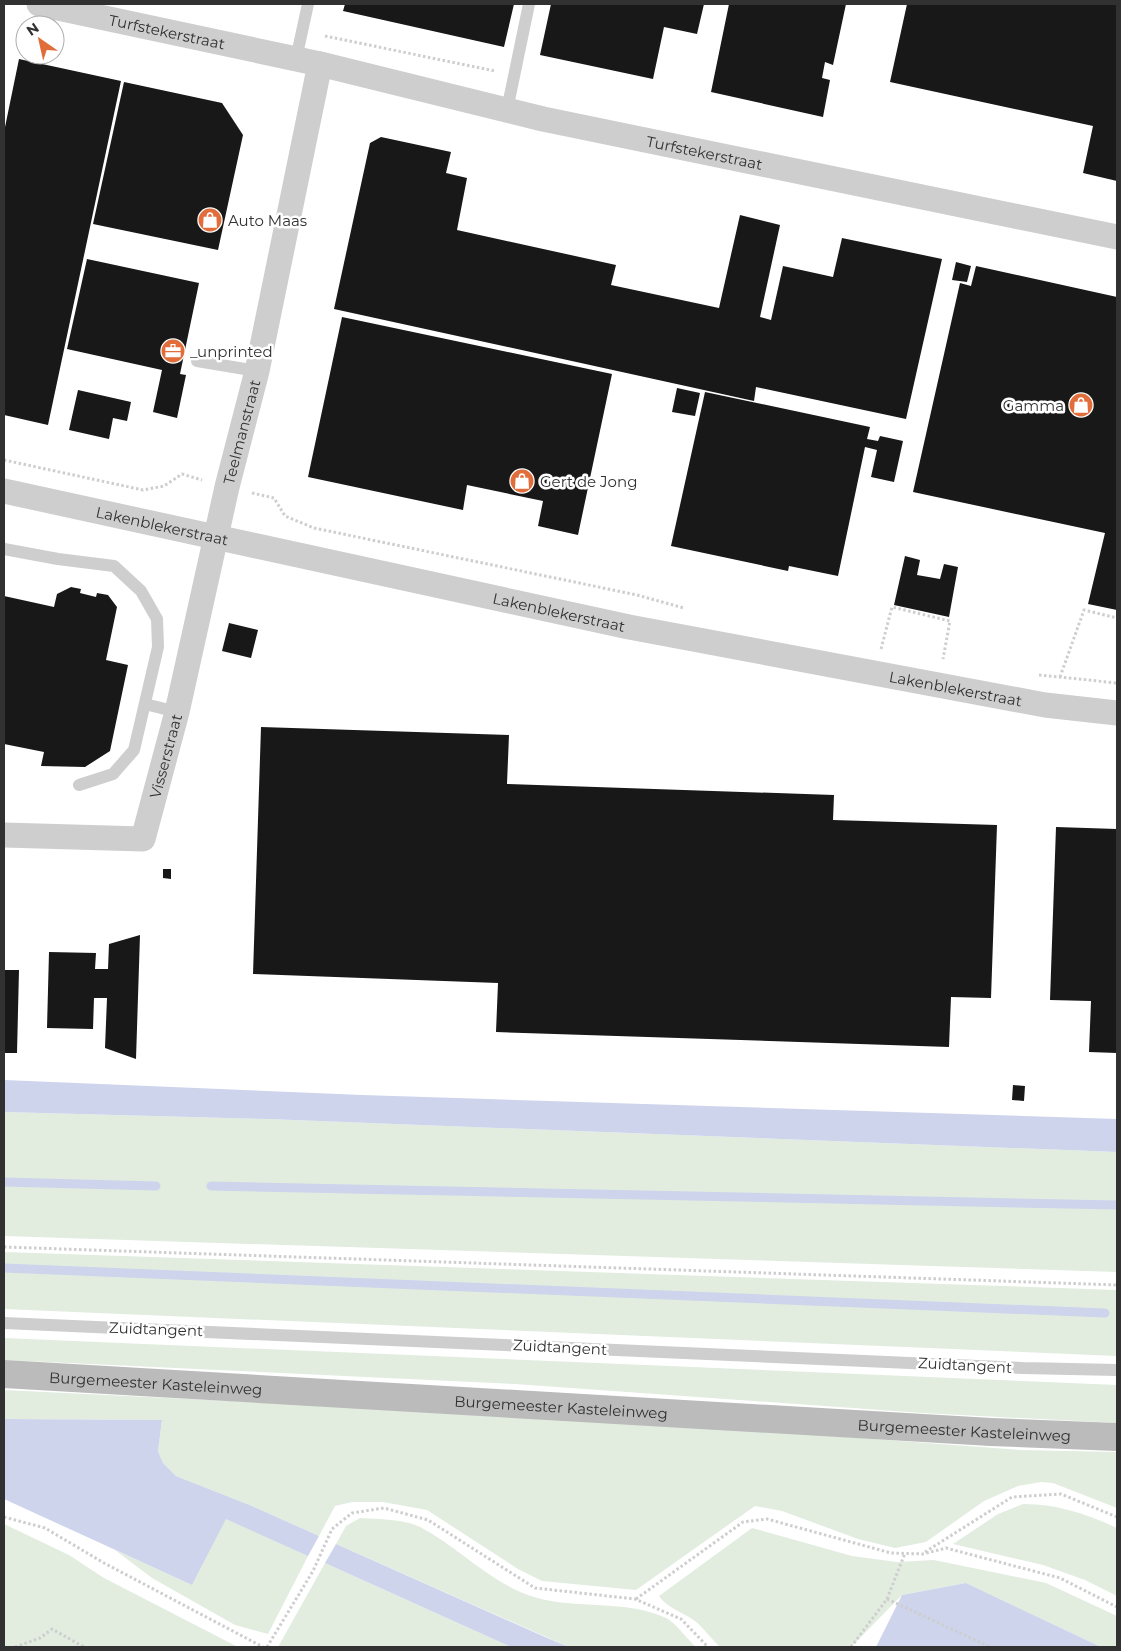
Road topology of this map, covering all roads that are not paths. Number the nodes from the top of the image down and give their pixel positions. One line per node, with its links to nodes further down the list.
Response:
1 (39, 4): 4 (street, Turfstekerstraat)
2 (308, 4): 4 (lane)
3 (529, 4): 5 (lane)
4 (308, 62): 5 (street, Turfstekerstraat); 8 (street, Teelmanstraat)
5 (501, 109): 6 (street, Turfstekerstraat)
6 (1117, 238)
7 (196, 361): 8 (lane)
8 (256, 371): 10 (street, Teelmanstraat)
9 (4, 491): 10 (street, Lakenblekerstraat)
10 (216, 536): 13 (street, Visserstraat); 14 (street, Lakenblekerstraat)
11 (4, 549): 12 (lane)
12 (145, 704): 13 (lane); 15 (lane)
13 (177, 712): 16 (street, Visserstraat)
14 (1117, 713)
15 (80, 785)
16 (4, 835)
17 (4, 1323): 18 (lane, Zuidtangent)
18 (1117, 1370)
19 (4, 1374): 20 (main road, Burgemeester Kasteleinweg)
20 (1117, 1437)

